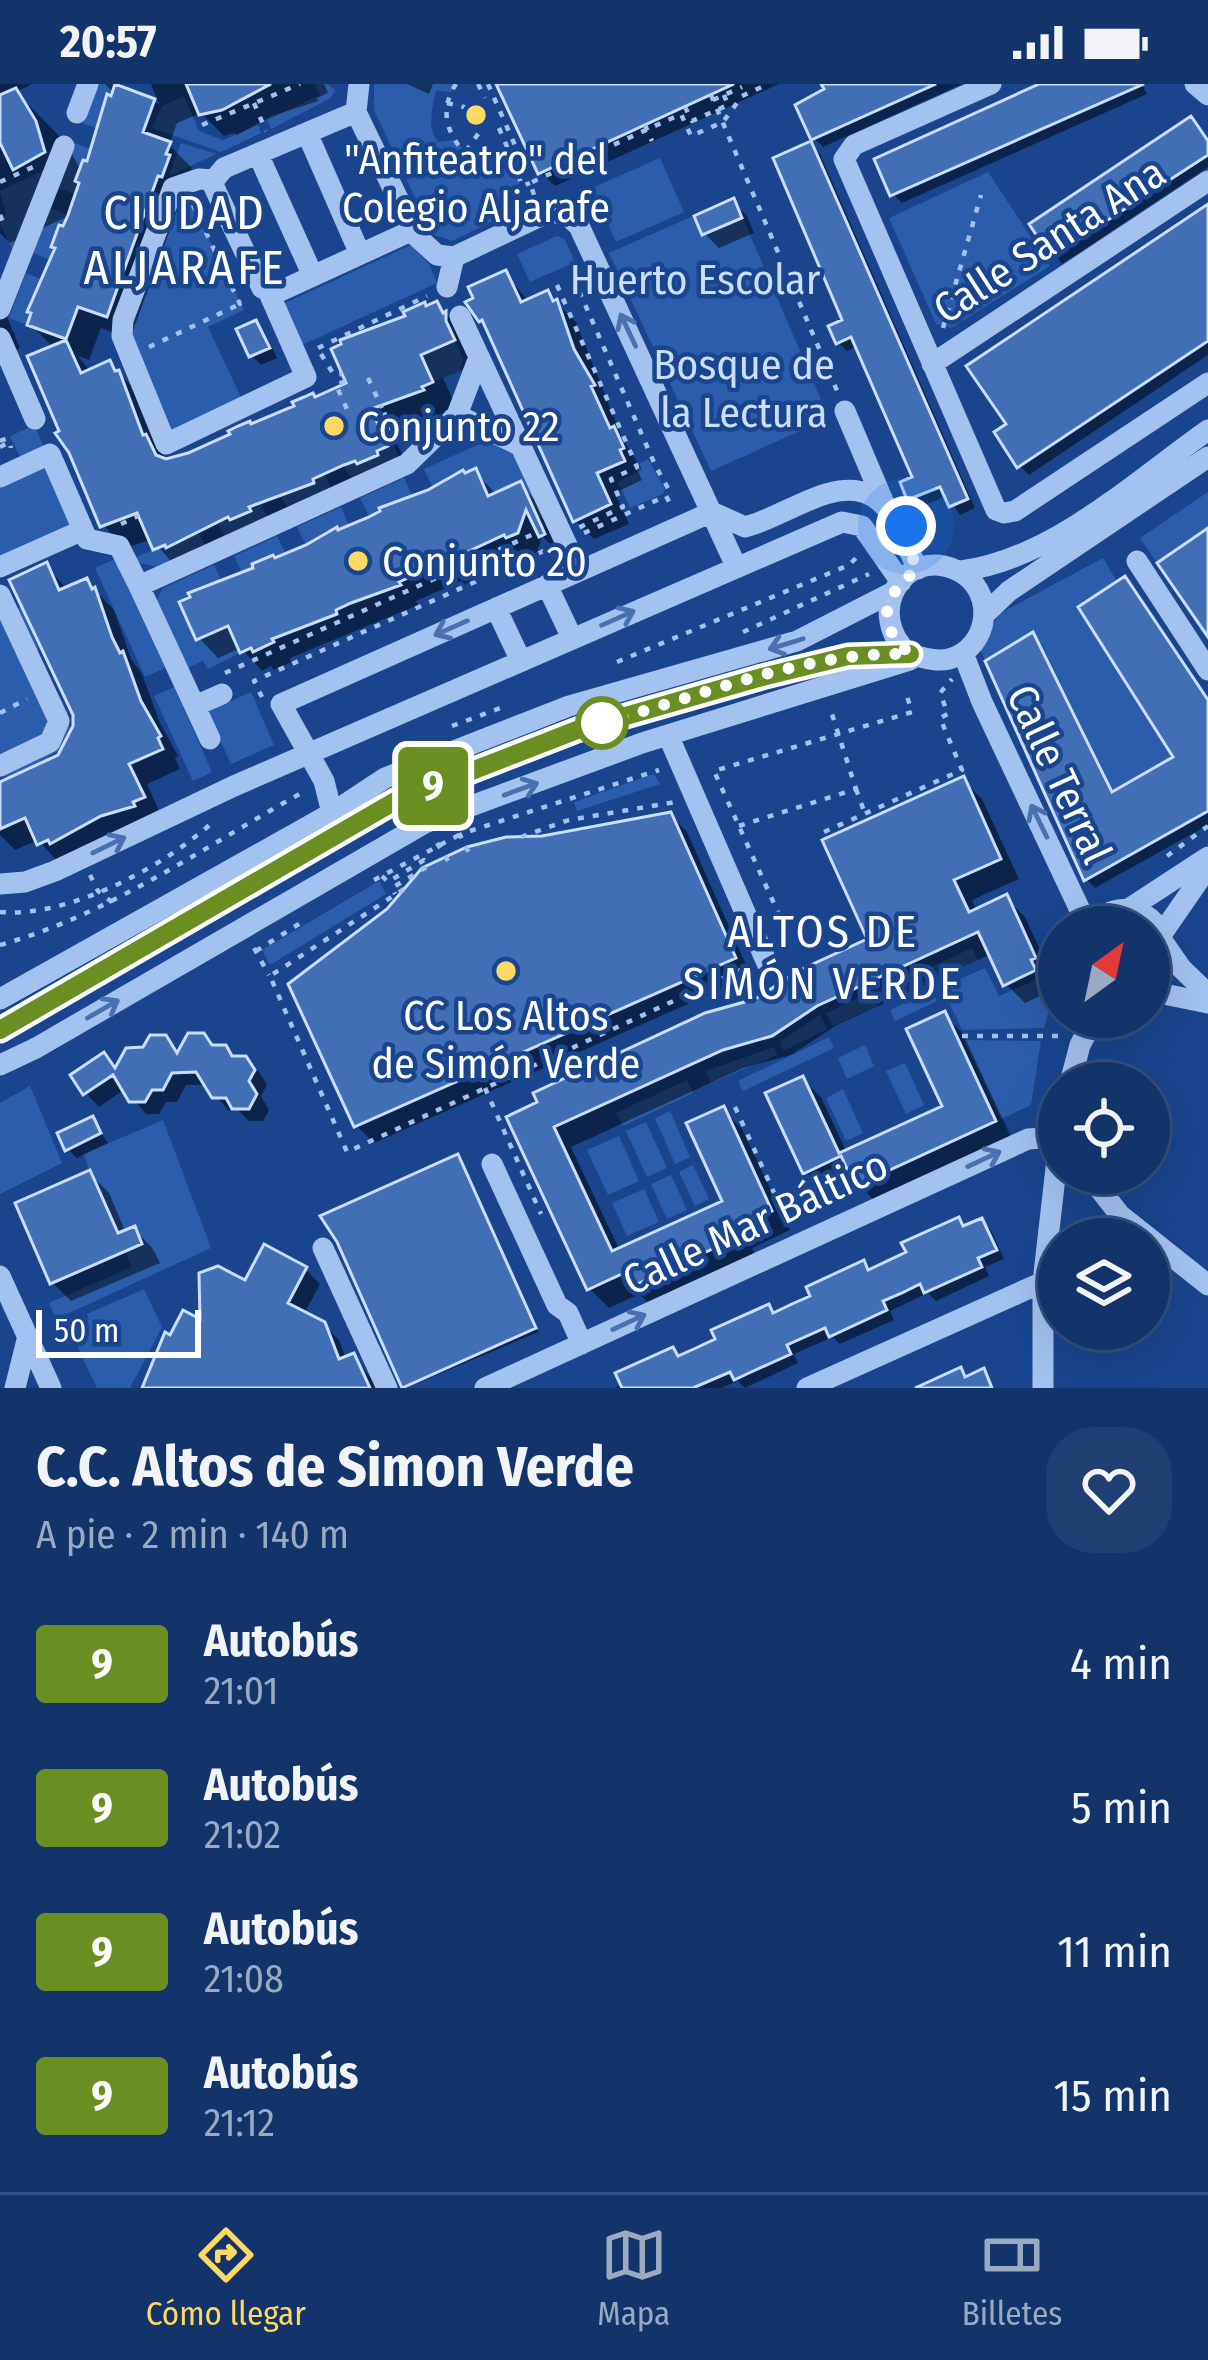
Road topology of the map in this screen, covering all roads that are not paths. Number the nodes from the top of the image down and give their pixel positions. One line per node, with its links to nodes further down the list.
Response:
1 (88, 84): 7 (street)
2 (359, 84): 6 (street)
3 (991, 84): 23 (street)
4 (1196, 84): 5 (street)
5 (1208, 95)
6 (356, 112): 8 (street); 13 (street)
7 (77, 113)
8 (307, 133): 9 (street); 14 (street)
9 (263, 145): 11 (street); 16 (street)
10 (64, 146): 19 (street)
11 (214, 180): 18 (street); 18 (street)
12 (1208, 181): 23 (street, Calle Santa Ana)
13 (413, 230): 14 (street); 15 (street)
14 (361, 254): 16 (street)
15 (454, 257): 17 (street); 33 (street, one-way to 15)
16 (313, 276): 18 (street)
17 (447, 287)
18 (268, 293)
19 (0, 309)
20 (460, 316): 22 (street)
21 (0, 338): 27 (street)
22 (479, 357): 26 (street); 29 (street)
23 (932, 364): 24 (street)
24 (1208, 383)
25 (845, 411): 32 (street)
26 (457, 415): 29 (street); 42 (street)
27 (35, 419)
28 (1208, 430): 39 (street)
29 (521, 446): 38 (street)
30 (1208, 457): 45 (street)
31 (0, 477): 34 (street)
32 (887, 509): 33 (street); 40 (street)
33 (712, 512): 37 (street); 38 (street)
34 (83, 530): 36 (street); 42 (street)
35 (1137, 562): 50 (street)
36 (0, 566)
37 (736, 566): 40 (street); 46 (street, one-way to 37)
38 (579, 571): 41 (street)
39 (961, 572): 40 (street); 45 (street)
40 (900, 578): 47 (street); 57 (street, one-way to 57)
41 (547, 585): 44 (street); 46 (street)
42 (139, 586): 52 (street)
43 (0, 596): 56 (street)
44 (496, 608): 48 (street); 55 (street, one-way to 55)
45 (986, 613): 49 (street)
46 (572, 638): 48 (street)
47 (915, 656): 49 (street); 53 (street); 70 (street)
48 (521, 661): 55 (street)
49 (959, 662): 61 (street, Calle Terral, one-way to 49)
50 (1208, 670)
51 (223, 684): 52 (street)
52 (195, 706): 54 (street)
53 (668, 735): 65 (street); 71 (street, one-way to 53)
54 (210, 739)
55 (309, 753): 57 (street); 60 (street, one-way to 55)
56 (0, 766)
57 (332, 813): 68 (street)
58 (1208, 857): 62 (street)
59 (1208, 867): 63 (street)
60 (0, 884)
61 (1078, 906)
62 (1133, 906)
63 (1170, 926)
64 (1170, 951): 66 (street)
65 (759, 964)
66 (1208, 994)
67 (1170, 995): 69 (street)
68 (0, 999)
69 (1208, 1003)
70 (0, 1030)
71 (0, 1065)
72 (1038, 1139): 80 (street, Calle Mar Báltico, one-way to 72)
73 (492, 1164): 80 (street)
74 (1104, 1194): 78 (street)
75 (323, 1248): 84 (street)
76 (0, 1276): 79 (street)
77 (1038, 1284): 86 (street)
78 (1208, 1285)
79 (28, 1336): 82 (street); 83 (street)
80 (582, 1344): 85 (street, Calle Mar Báltico)
81 (1043, 1350): 87 (street)
82 (15, 1388)
83 (51, 1388)
84 (387, 1388)
85 (485, 1388)
86 (807, 1388)
87 (1043, 1388)

